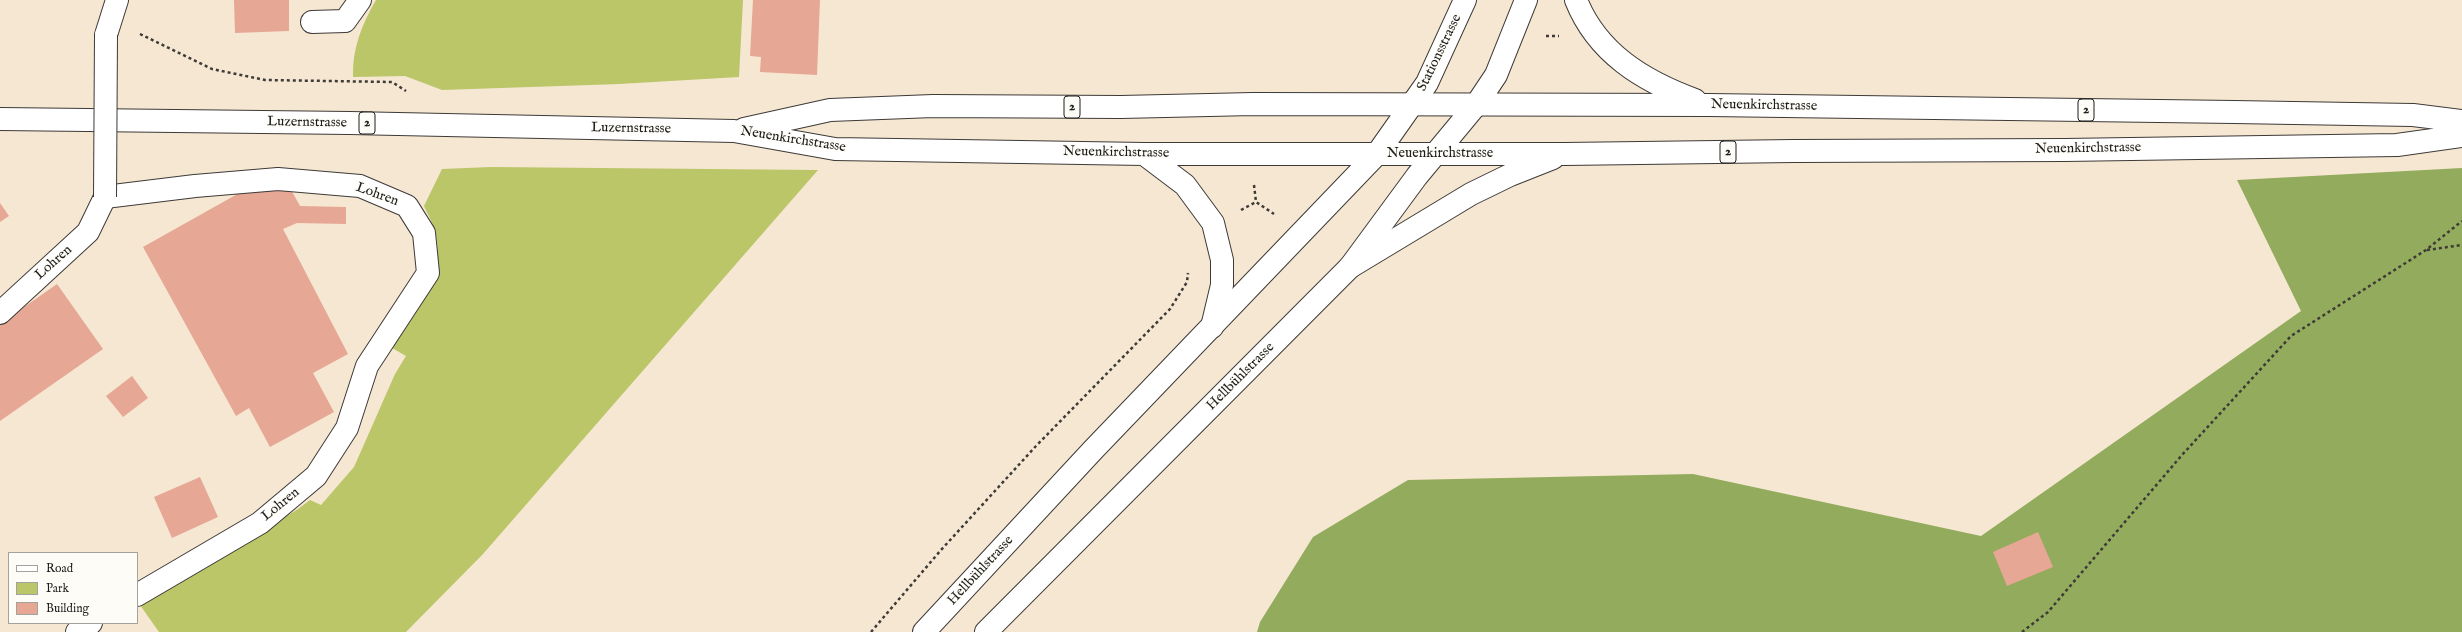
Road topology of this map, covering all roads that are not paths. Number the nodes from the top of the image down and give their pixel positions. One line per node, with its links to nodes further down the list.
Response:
1 (116, 0): 18 (main road, bridge)
2 (360, 0): 6 (main road)
3 (1465, 0): 7 (main road, Stationsstrasse)
4 (1526, 0): 8 (main road)
5 (1576, 0): 9 (main road)
6 (312, 22)
7 (1413, 105): 8 (main road, Neuenkirchstrasse / 2); 12 (main road, Neuenkirchstrasse / 2); 16 (main road, Hellbühlstrasse)
8 (1476, 105): 9 (main road, Neuenkirchstrasse / 2); 14 (main road, Hellbühlstrasse)
9 (1709, 105): 11 (main road, Neuenkirchstrasse / 2)
10 (0, 119): 12 (main road, Luzernstrasse / 2)
11 (2462, 121)
12 (734, 131): 15 (main road, Neuenkirchstrasse / 2)
13 (2462, 136): 17 (main road, Neuenkirchstrasse / 2)
14 (1436, 152): 16 (main road, Neuenkirchstrasse / 2); 17 (main road, Neuenkirchstrasse / 2); 19 (main road, Hellbühlstrasse)
15 (1144, 154): 16 (main road, Neuenkirchstrasse / 2); 21 (main road)
16 (1376, 154): 21 (main road, Hellbühlstrasse)
17 (1564, 154): 19 (main road)
18 (105, 197): 20 (main road, Lohren); 22 (main road, Lohren)
19 (1350, 267): 26 (main road, Hellbühlstrasse)
20 (0, 313)
21 (1212, 327): 25 (main road, Hellbühlstrasse)
22 (138, 593)
23 (89, 624): 24 (main road)
24 (77, 632)
25 (924, 632)
26 (986, 632)

